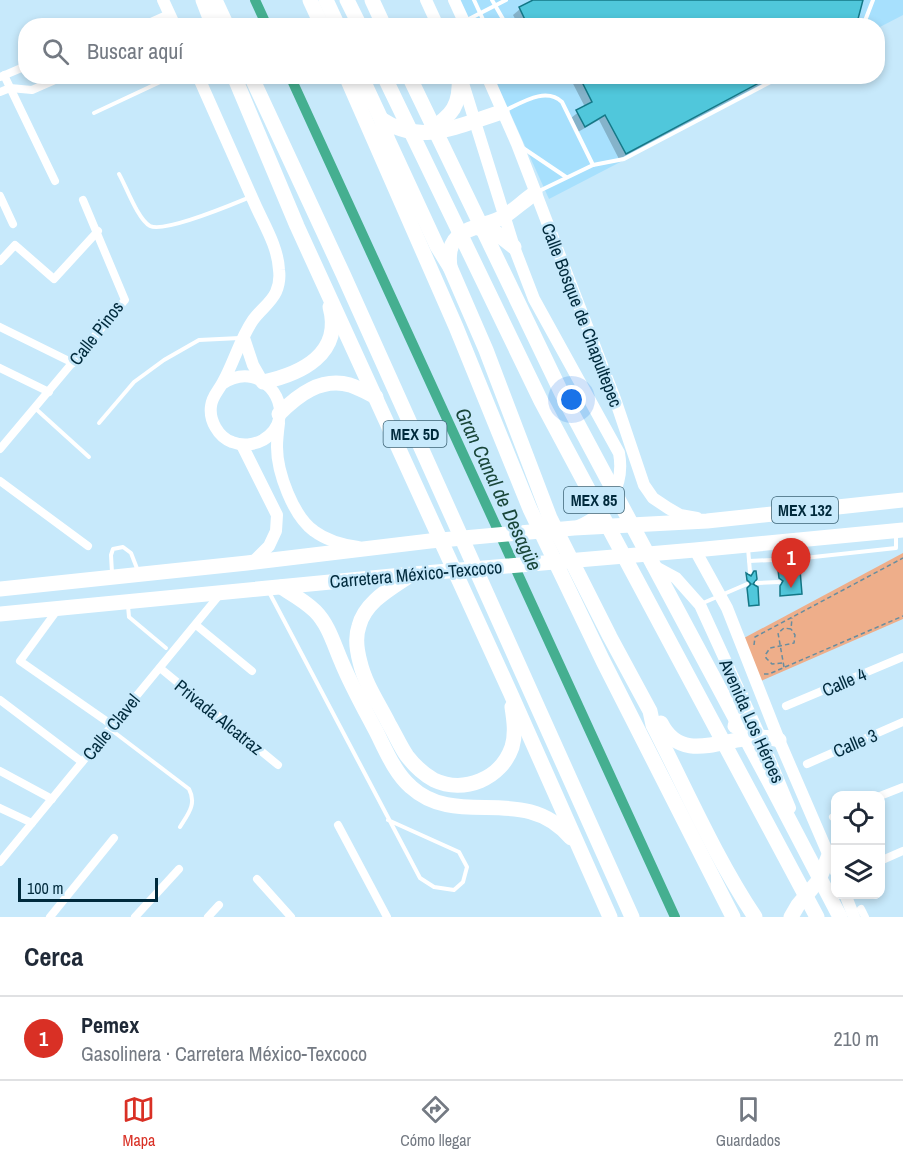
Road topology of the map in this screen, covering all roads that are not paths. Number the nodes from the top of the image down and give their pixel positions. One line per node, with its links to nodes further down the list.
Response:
1 (163, 0): 16 (main road)
2 (202, 0): 17 (highway)
3 (215, 0): 18 (highway)
4 (310, 0): 19 (highway)
5 (326, 0): 20 (highway)
6 (347, 0): 21 (highway)
7 (372, 0): 22 (highway)
8 (426, 0): 23 (main road)
9 (454, 0): 24 (main road)
10 (474, 0): 15 (lane)
11 (492, 0): 14 (lane)
12 (506, 0): 14 (lane)
13 (873, 0): 28 (lane)
14 (495, 5): 15 (lane); 27 (lane)
15 (480, 13): 25 (lane); 26 (lane)
16 (171, 18)
17 (210, 18)
18 (223, 18)
19 (318, 18)
20 (334, 18)
21 (356, 18)
22 (380, 18)
23 (434, 18)
24 (463, 18)
25 (472, 18)
26 (482, 18)
27 (502, 18)
28 (866, 18)
29 (18, 69): 30 (street)
30 (2, 76): 44 (street)
31 (46, 84): 44 (street)
32 (156, 84): 47 (lane)
33 (202, 84): 58 (main road)
34 (237, 84): 67 (highway)
35 (255, 84): 157 (highway, MEX 5D)
36 (350, 84): 158 (highway)
37 (365, 84): 48 (highway)
38 (388, 84): 162 (highway, MEX 85)
39 (413, 84): 163 (highway, MEX 85)
40 (460, 84): 50 (highway)
41 (462, 84): 49 (main road, Calle Bosque de Chapultepec)
42 (491, 84): 46 (main road, Calle Bosque de Chapultepec)
43 (767, 84): 52 (lane)
44 (10, 88): 45 (street); 55 (street)
45 (0, 92)
46 (502, 112): 49 (highway); 51 (main road, Calle Bosque de Chapultepec); 52 (lane)
47 (94, 113)
48 (381, 119): 50 (highway); 66 (highway)
49 (474, 121): 50 (highway); 60 (main road, Calle Bosque de Chapultepec)
50 (422, 134)
51 (517, 144): 54 (lane); 56 (main road, Calle Bosque de Chapultepec)
52 (593, 165): 54 (lane)
53 (119, 174): 58 (lane)
54 (567, 178): 56 (lane)
55 (55, 181)
56 (535, 193): 60 (highway); 84 (main road, Calle Bosque de Chapultepec)
57 (0, 196): 61 (street)
58 (252, 196): 69 (main road)
59 (82, 200): 63 (street, Calle Pinos)
60 (504, 216): 62 (highway); 64 (main road, Calle Bosque de Chapultepec)
61 (13, 224)
62 (469, 229): 64 (highway); 66 (highway)
63 (98, 231): 65 (street); 70 (street, Calle Pinos)
64 (514, 247): 85 (main road, Calle Bosque de Chapultepec)
65 (0, 261)
66 (450, 267): 120 (highway)
67 (319, 273): 72 (highway); 75 (highway)
68 (0, 327): 70 (street)
69 (244, 338): 72 (main road); 73 (main road); 78 (lane)
70 (73, 363): 74 (street, Calle Pinos)
71 (0, 368): 74 (street)
72 (262, 381): 73 (main road); 77 (main road)
73 (222, 384): 79 (main road)
74 (49, 392): 76 (street, Calle Pinos)
75 (376, 397): 77 (highway); 116 (highway)
76 (35, 408): 80 (street, Calle Pinos); 81 (lane)
77 (279, 416): 79 (main road); 89 (main road)
78 (99, 423)
79 (242, 445): 94 (main road)
80 (0, 449)
81 (89, 458)
82 (0, 482): 88 (street)
83 (903, 500): 84 (highway, Carretera México-Texcoco / MEX 132)
84 (707, 521): 85 (highway, Carretera México-Texcoco / MEX 132)
85 (569, 528): 89 (highway, Carretera México-Texcoco / MEX 132)
86 (899, 530): 87 (highway, Carretera México-Texcoco / MEX 132); 92 (lane)
87 (748, 545): 90 (highway, Carretera México-Texcoco / MEX 132); 93 (lane)
88 (88, 546)
89 (365, 548): 94 (highway, Carretera México-Texcoco)
90 (695, 550): 91 (highway, Carretera México-Texcoco / MEX 132); 106 (main road, Avenida Los Héroes)
91 (632, 555): 98 (highway, Carretera México-Texcoco / MEX 132); 108 (main road, Avenida Los Héroes)
92 (795, 559): 93 (lane); 95 (lane)
93 (749, 561): 96 (lane)
94 (252, 563): 97 (highway, Carretera México-Texcoco)
95 (796, 569)
96 (750, 572)
97 (140, 574): 99 (highway, Carretera México-Texcoco); 99 (lane)
98 (413, 574): 103 (highway, Carretera México-Texcoco); 116 (highway)
99 (113, 577): 104 (highway, Carretera México-Texcoco)
100 (779, 582): 101 (lane)
101 (757, 583)
102 (747, 584): 106 (lane)
103 (274, 588): 105 (highway, Carretera México-Texcoco); 134 (lane); 139 (highway)
104 (3, 590)
105 (222, 593): 107 (highway, Carretera México-Texcoco); 111 (street, Calle Clavel)
106 (720, 595): 108 (lane); 124 (main road, Avenida Los Héroes)
107 (127, 603): 109 (highway, Carretera México-Texcoco); 112 (lane)
108 (700, 605): 117 (main road, Avenida Los Héroes)
109 (58, 609): 110 (highway, Carretera México-Texcoco); 122 (street)
110 (0, 615)
111 (196, 625): 114 (street, Calle Clavel); 115 (street)
112 (166, 648)
113 (903, 657): 119 (street, Calle 4)
114 (160, 668): 122 (street, Calle Clavel); 128 (street, Privada Alcatraz)
115 (252, 670)
116 (510, 692): 139 (highway)
117 (741, 696): 123 (main road, Avenida Los Héroes); 125 (highway)
118 (0, 700): 126 (street)
119 (786, 706)
120 (650, 711): 125 (highway); 159 (highway)
121 (903, 722): 127 (street, Calle 3)
122 (111, 727): 126 (street, Calle Clavel); 137 (lane)
123 (760, 736): 124 (highway); 125 (highway); 147 (main road, Avenida Los Héroes)
124 (778, 740): 141 (main road, Avenida Los Héroes)
125 (717, 744)
126 (82, 762): 132 (street, Calle Clavel)
127 (807, 764)
128 (278, 765)
129 (0, 771): 132 (street)
130 (903, 787): 131 (street)
131 (885, 794)
132 (52, 799): 135 (street, Calle Clavel)
133 (0, 808): 135 (street)
134 (388, 820): 134 (lane)
135 (32, 823): 144 (street, Calle Clavel)
136 (338, 825): 155 (street)
137 (180, 827)
138 (114, 838): 151 (street)
139 (577, 846): 156 (highway)
140 (903, 851): 142 (street)
141 (829, 855): 143 (main road, Avenida Los Héroes); 147 (highway)
142 (885, 859)
143 (831, 860)
144 (0, 862)
145 (179, 869): 152 (street)
146 (256, 879): 154 (street)
147 (819, 880): 160 (highway); 163 (main road, Avenida Los Héroes)
148 (849, 899): 150 (main road)
149 (219, 905): 153 (street)
150 (860, 914)
151 (50, 917)
152 (135, 917)
153 (208, 917)
154 (291, 917)
155 (387, 917)
156 (610, 917)
157 (632, 917)
158 (733, 917)
159 (755, 917)
160 (791, 917)
161 (798, 917): 163 (highway)
162 (817, 917)
163 (836, 917)

